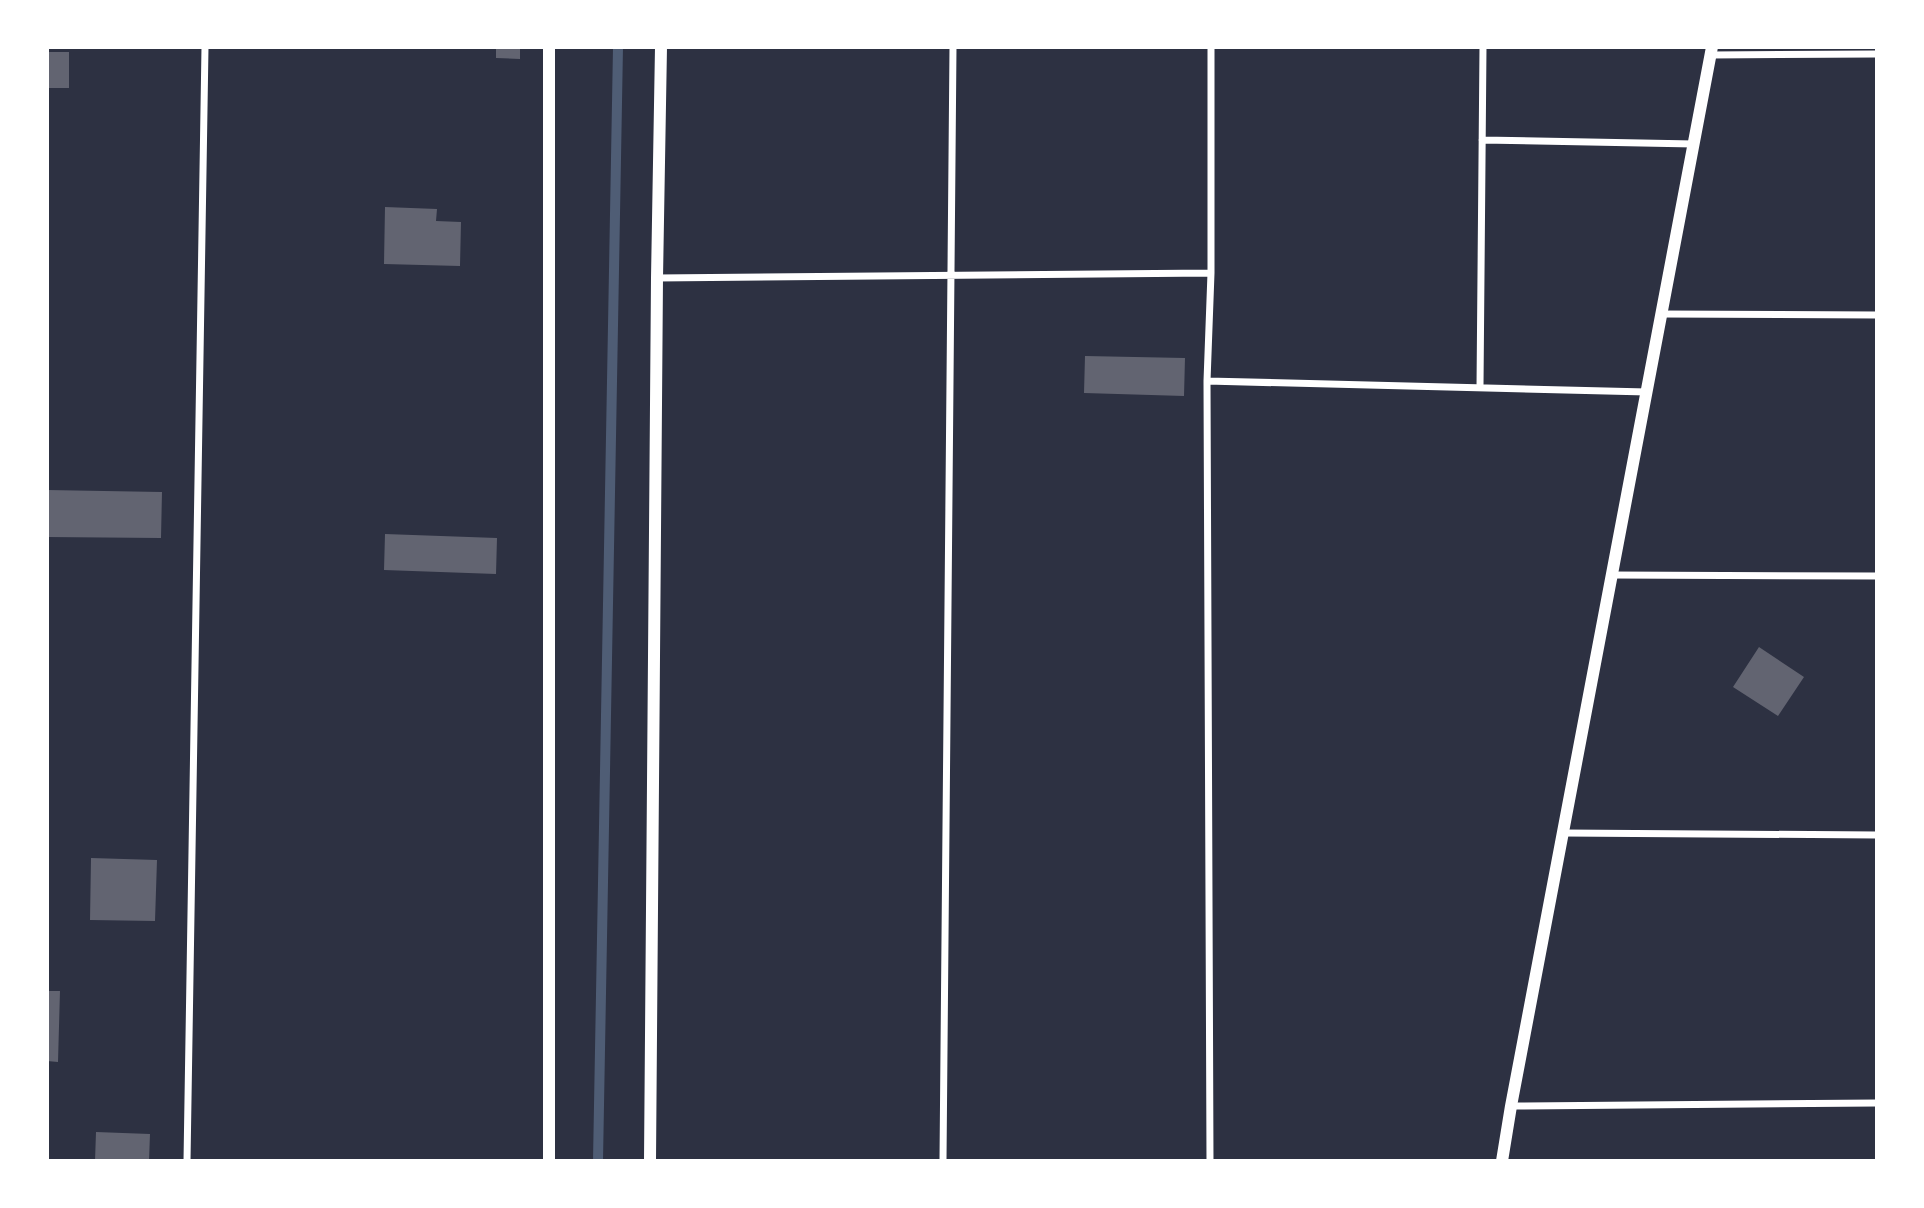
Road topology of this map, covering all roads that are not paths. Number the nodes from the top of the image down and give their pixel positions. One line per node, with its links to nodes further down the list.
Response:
1 (205, 47): 25 (street)
2 (549, 47): 26 (street)
3 (661, 47): 13 (street)
4 (953, 47): 12 (street)
5 (1211, 47): 11 (street)
6 (1483, 47): 9 (street)
7 (1711, 51): 8 (street); 10 (street)
8 (1877, 54)
9 (1482, 140): 10 (street); 17 (street)
10 (1694, 144): 14 (street)
11 (1211, 274): 12 (street); 16 (street)
12 (951, 276): 13 (street); 28 (street)
13 (657, 278): 27 (street)
14 (1661, 314): 15 (street); 18 (street)
15 (1877, 316)
16 (1207, 381): 17 (street); 29 (street)
17 (1480, 387): 18 (street)
18 (1647, 392): 19 (street)
19 (1612, 575): 20 (street); 21 (street)
20 (1877, 576)
21 (1563, 833): 22 (street); 24 (street)
22 (1877, 835)
23 (1877, 1103): 24 (street)
24 (1511, 1106): 30 (street)
25 (187, 1161)
26 (549, 1161)
27 (650, 1161)
28 (943, 1161)
29 (1210, 1161)
30 (1502, 1161)

